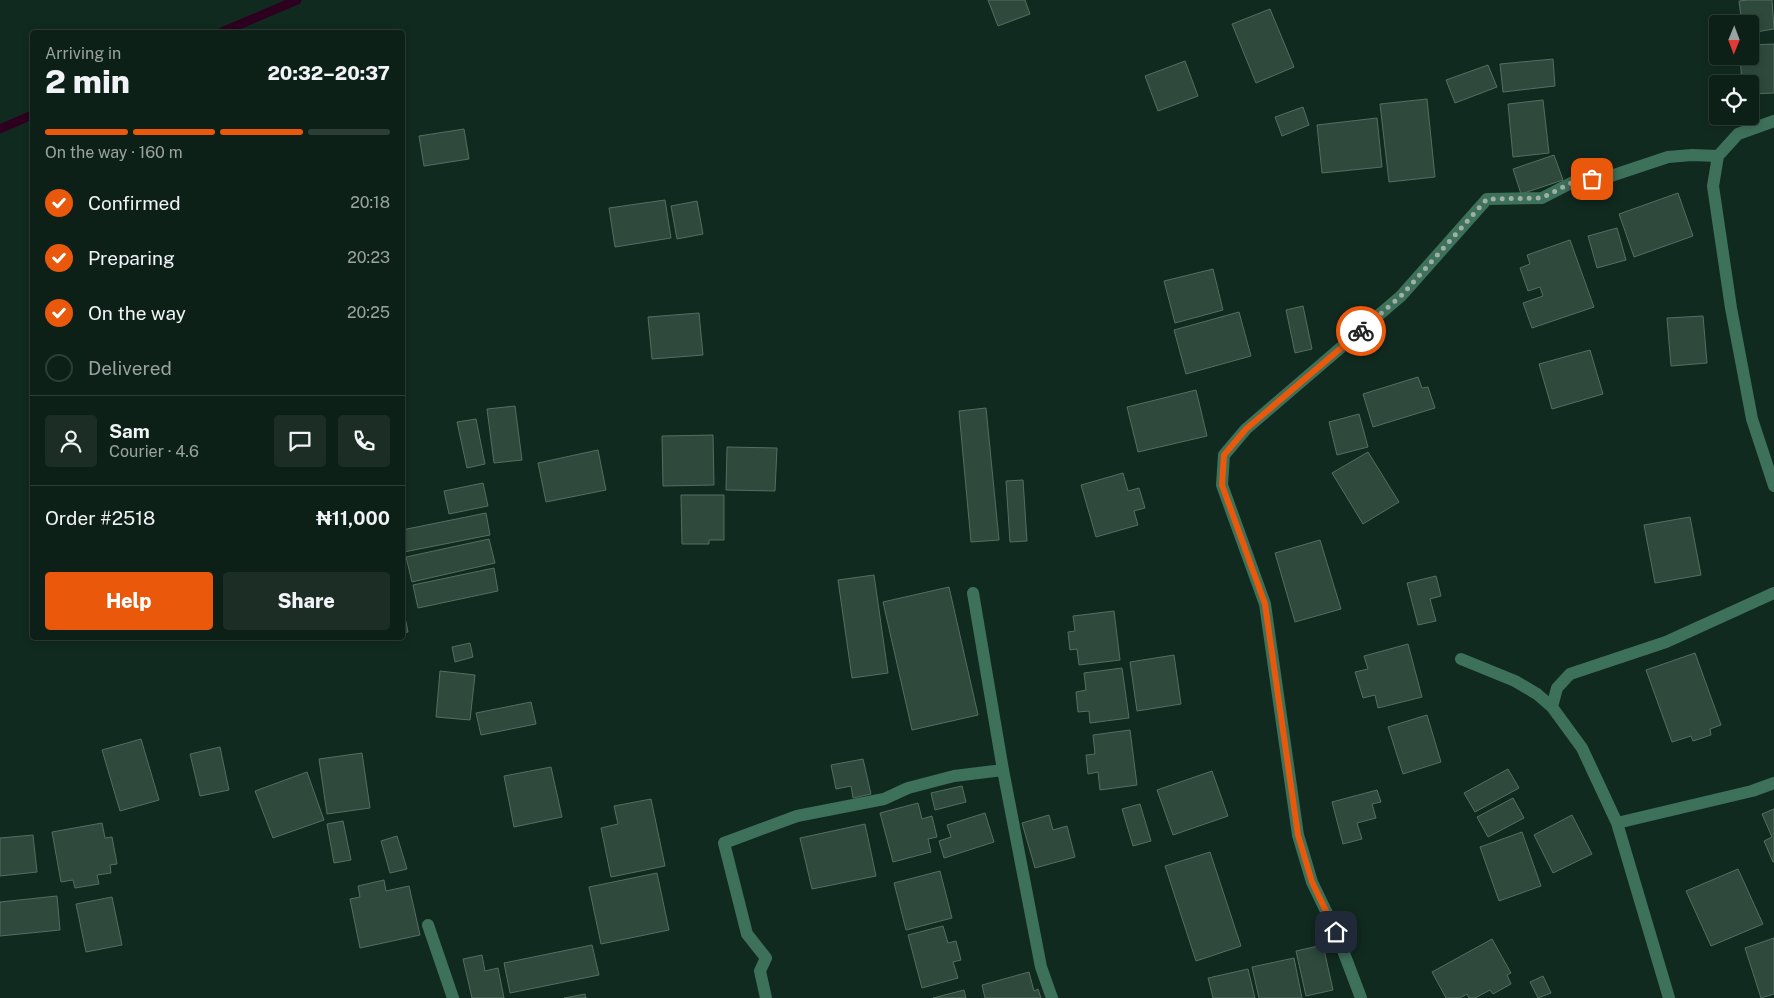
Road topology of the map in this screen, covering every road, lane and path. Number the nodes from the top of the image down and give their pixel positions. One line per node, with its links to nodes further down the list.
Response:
1 (1774, 121): 2 (street)
2 (1718, 156): 3 (street); 15 (street)
3 (1774, 486)
4 (973, 593): 8 (street)
5 (1774, 593): 7 (street)
6 (1461, 659): 7 (street)
7 (1552, 707): 10 (street)
8 (1003, 770): 13 (street); 14 (street)
9 (1774, 783): 10 (street)
10 (1617, 823): 16 (street)
11 (428, 925): 12 (street)
12 (452, 998)
13 (766, 998)
14 (1052, 998)
15 (1361, 998)
16 (1669, 998)

